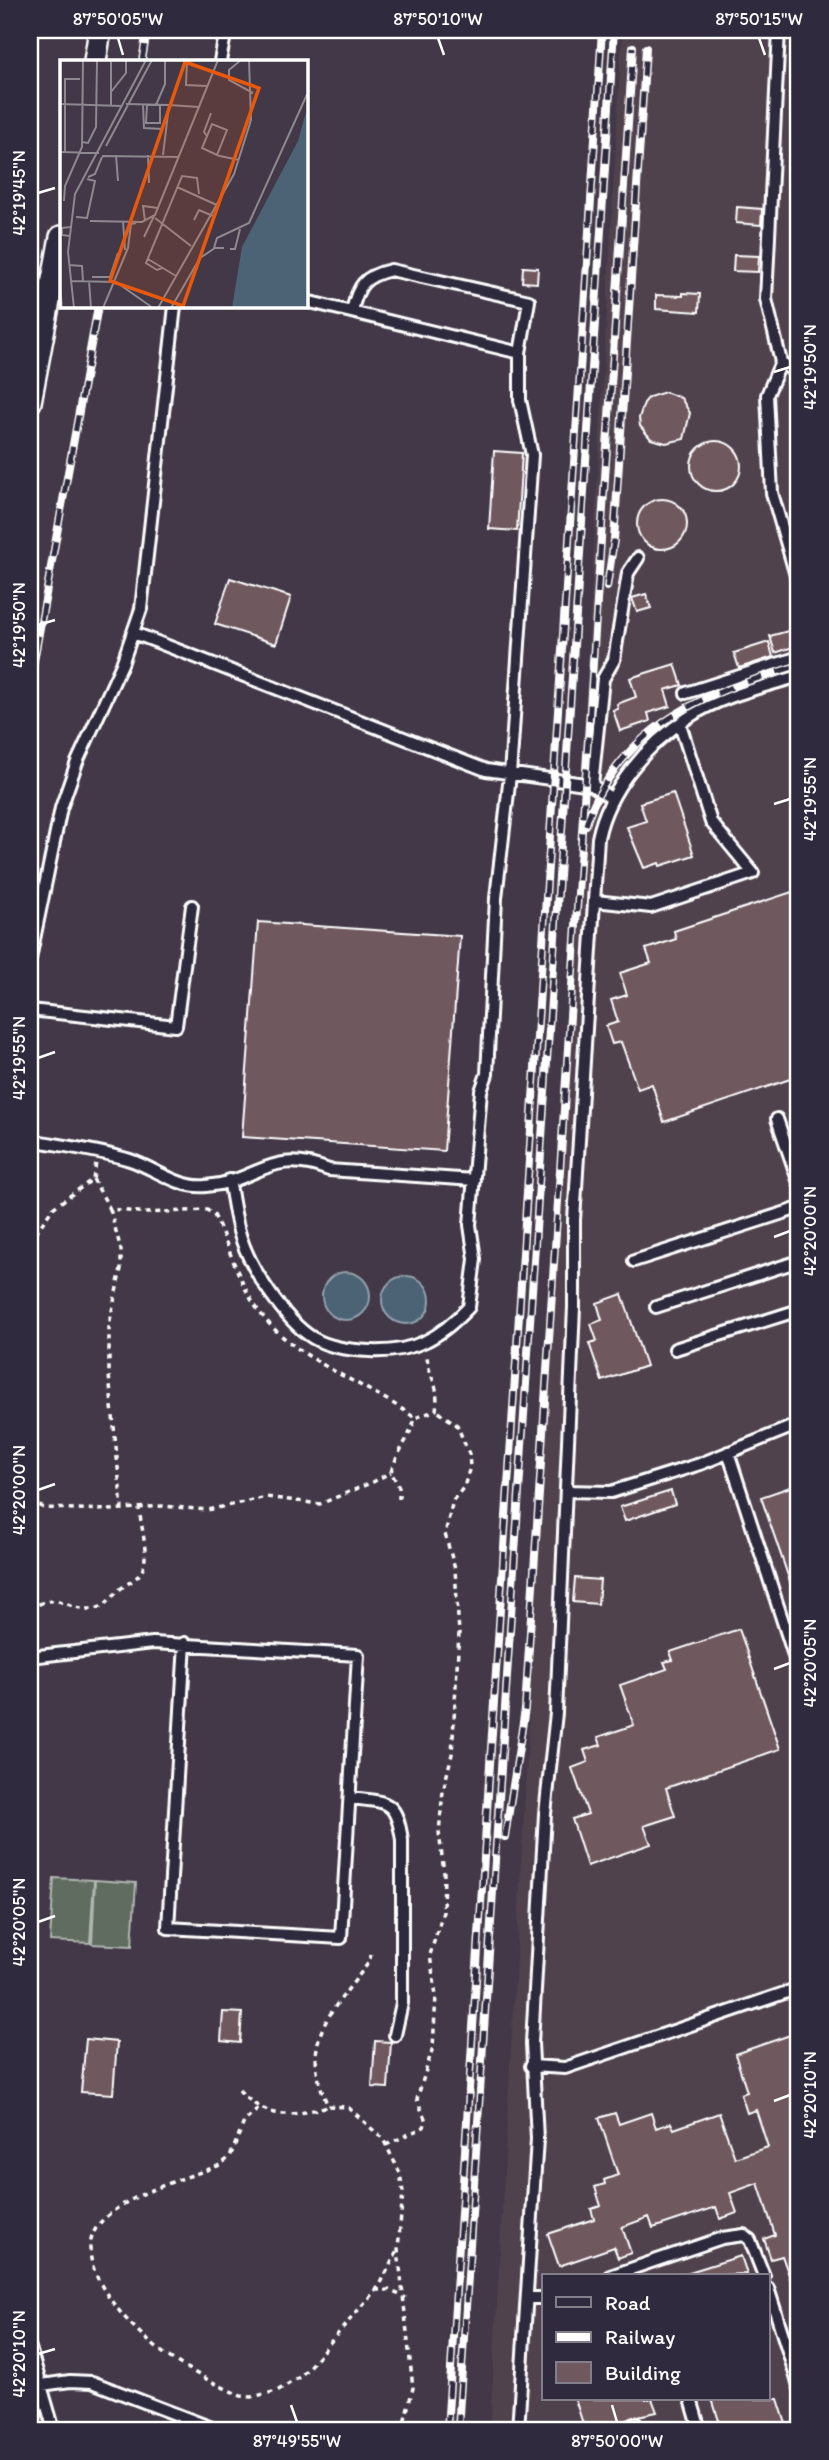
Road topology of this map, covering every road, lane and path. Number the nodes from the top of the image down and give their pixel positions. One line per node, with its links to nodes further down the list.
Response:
1 (100, 30): 4 (street)
2 (226, 30): 5 (lane)
3 (779, 30): 11 (lane)
4 (95, 60)
5 (220, 60)
6 (60, 242): 13 (street)
7 (308, 300): 9 (lane)
8 (175, 308): 16 (lane)
9 (352, 311): 10 (lane); 10 (lane)
10 (520, 352): 21 (lane)
11 (781, 362): 12 (lane); 15 (lane)
12 (799, 375)
13 (30, 402)
14 (638, 558): 22 (lane)
15 (799, 586)
16 (134, 633): 21 (lane); 26 (lane)
17 (799, 657): 19 (lane)
18 (799, 676): 20 (lane)
19 (685, 693)
20 (680, 724): 23 (lane); 24 (lane)
21 (510, 775): 22 (lane); 32 (lane)
22 (592, 785): 23 (lane)
23 (612, 799): 24 (lane)
24 (595, 901): 47 (lane)
25 (192, 906): 27 (lane)
26 (30, 959)
27 (30, 1010)
28 (777, 1119): 33 (lane)
29 (30, 1139): 30 (lane)
30 (98, 1154): 31 (lane); 36 (path)
31 (229, 1180): 32 (lane); 41 (lane)
32 (474, 1180): 41 (lane)
33 (799, 1183)
34 (799, 1208): 37 (lane)
35 (110, 1209): 51 (path)
36 (30, 1241)
37 (634, 1261)
38 (799, 1261): 39 (lane)
39 (656, 1307)
40 (799, 1310): 42 (lane)
41 (426, 1344): 43 (path)
42 (675, 1349)
43 (436, 1410): 46 (path); 64 (path)
44 (799, 1424): 45 (lane)
45 (728, 1452): 47 (lane); 55 (lane)
46 (391, 1472): 48 (path); 50 (path)
47 (566, 1491): 60 (lane)
48 (399, 1499)
49 (30, 1502): 51 (path)
50 (139, 1508): 51 (path); 52 (path)
51 (122, 1509)
52 (30, 1610)
53 (185, 1643): 54 (lane); 56 (lane); 56 (lane)
54 (30, 1657)
55 (799, 1671)
56 (349, 1798): 59 (lane)
57 (371, 1954): 62 (path)
58 (799, 1988): 60 (lane)
59 (395, 2035)
60 (531, 2066): 71 (lane)
61 (239, 2090): 63 (path)
62 (328, 2106): 63 (path); 64 (path)
63 (258, 2109): 68 (path)
64 (386, 2145): 65 (path)
65 (398, 2249): 68 (path); 70 (path)
66 (616, 2274): 67 (lane)
67 (763, 2274)
68 (375, 2290): 70 (path)
69 (770, 2294): 75 (lane)
70 (406, 2298): 79 (path)
71 (527, 2298): 72 (lane); 80 (lane)
72 (542, 2298)
73 (30, 2348): 74 (lane)
74 (42, 2385): 77 (lane); 78 (lane)
75 (799, 2386)
76 (691, 2400): 81 (lane)
77 (54, 2430)
78 (217, 2430)
79 (402, 2430)
80 (518, 2430)
81 (701, 2430)

